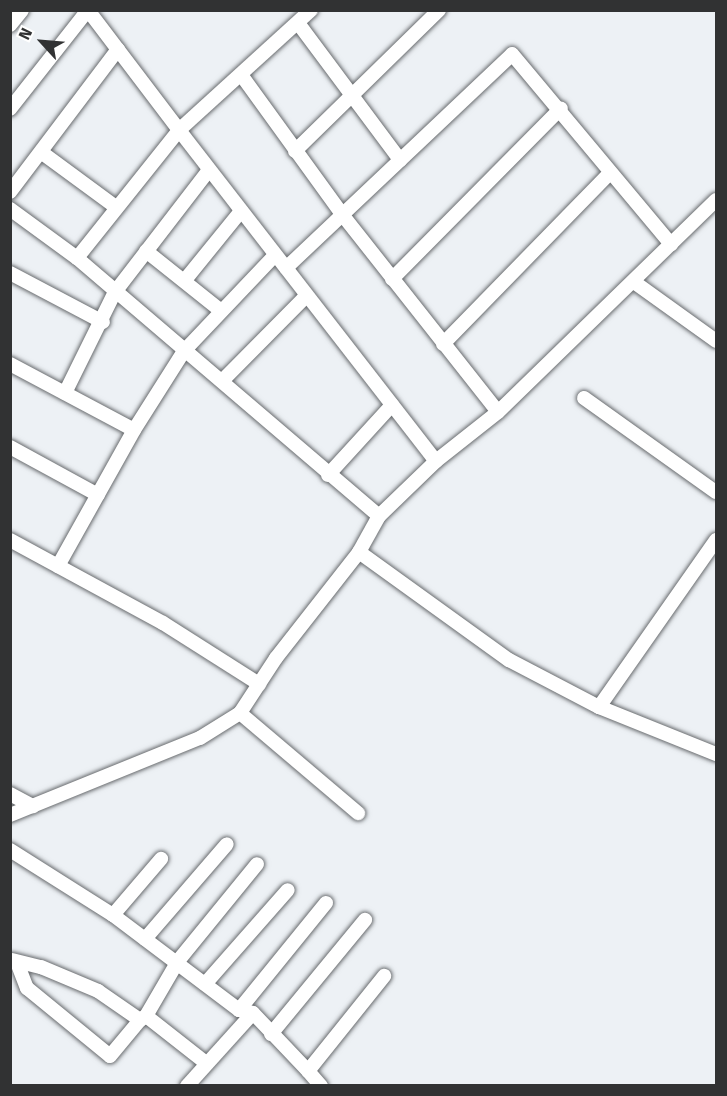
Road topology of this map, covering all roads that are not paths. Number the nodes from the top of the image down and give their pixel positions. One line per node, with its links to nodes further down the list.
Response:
1 (22, 10): 6 (street)
2 (88, 10): 7 (street); 11 (street)
3 (311, 10): 5 (street)
4 (439, 10): 9 (street)
5 (298, 23): 8 (street); 9 (street)
6 (10, 25)
7 (118, 49): 12 (street); 13 (street)
8 (242, 76): 12 (street); 14 (street)
9 (352, 93): 14 (street); 15 (street)
10 (561, 108): 15 (street); 17 (street); 31 (street)
11 (10, 109)
12 (179, 130): 16 (street); 20 (street)
13 (41, 152): 18 (street); 20 (street)
14 (296, 152): 23 (street)
15 (400, 160): 23 (street)
16 (209, 170): 22 (street); 25 (street)
17 (609, 174): 24 (street); 38 (street)
18 (10, 192)
19 (717, 200): 24 (street)
20 (116, 207): 27 (street)
21 (10, 209): 27 (street)
22 (241, 211): 26 (street); 30 (street)
23 (341, 213): 28 (street); 31 (street)
24 (671, 244): 32 (street)
25 (147, 251): 30 (street); 33 (street)
26 (275, 255): 28 (street); 35 (street)
27 (77, 258): 33 (street)
28 (286, 268): 34 (street)
29 (10, 273): 36 (street)
30 (185, 279): 35 (street)
31 (392, 279): 38 (street)
32 (634, 282): 37 (street); 45 (street)
33 (115, 292): 36 (street); 39 (street)
34 (306, 296): 41 (street); 44 (street)
35 (220, 310): 39 (street)
36 (103, 322): 42 (street)
37 (716, 339)
38 (442, 344): 45 (street)
39 (184, 351): 41 (street); 46 (street)
40 (10, 364): 42 (street)
41 (222, 381): 49 (street)
42 (65, 393): 46 (street)
43 (584, 398): 50 (street)
44 (392, 405): 48 (street); 49 (street)
45 (498, 412): 48 (street)
46 (134, 430): 51 (street)
47 (10, 447): 51 (street)
48 (436, 461): 52 (street)
49 (328, 474): 52 (street)
50 (717, 492)
51 (98, 495): 56 (street)
52 (379, 516): 55 (street)
53 (10, 540): 56 (street)
54 (717, 540): 58 (street)
55 (359, 552): 57 (street); 58 (street)
56 (58, 566): 57 (street)
57 (259, 684): 59 (street)
58 (599, 707): 60 (street)
59 (240, 713): 62 (street); 63 (street)
60 (717, 754)
61 (10, 794): 62 (street)
62 (33, 806): 64 (street)
63 (358, 813)
64 (10, 815)
65 (227, 844): 73 (street)
66 (10, 850): 71 (street)
67 (161, 859): 71 (street)
68 (257, 864): 74 (street)
69 (288, 890): 77 (street)
70 (326, 903): 78 (street)
71 (113, 915): 73 (street)
72 (366, 920): 80 (street)
73 (146, 939): 74 (street)
74 (178, 961): 77 (street); 79 (street)
75 (14, 962): 79 (street); 79 (street)
76 (384, 976): 82 (street)
77 (205, 984): 78 (street)
78 (246, 1011): 80 (street); 81 (street)
79 (143, 1018): 81 (street)
80 (271, 1034): 82 (street)
81 (206, 1063): 83 (street)
82 (308, 1071): 84 (street)
83 (187, 1086)
84 (321, 1086)

